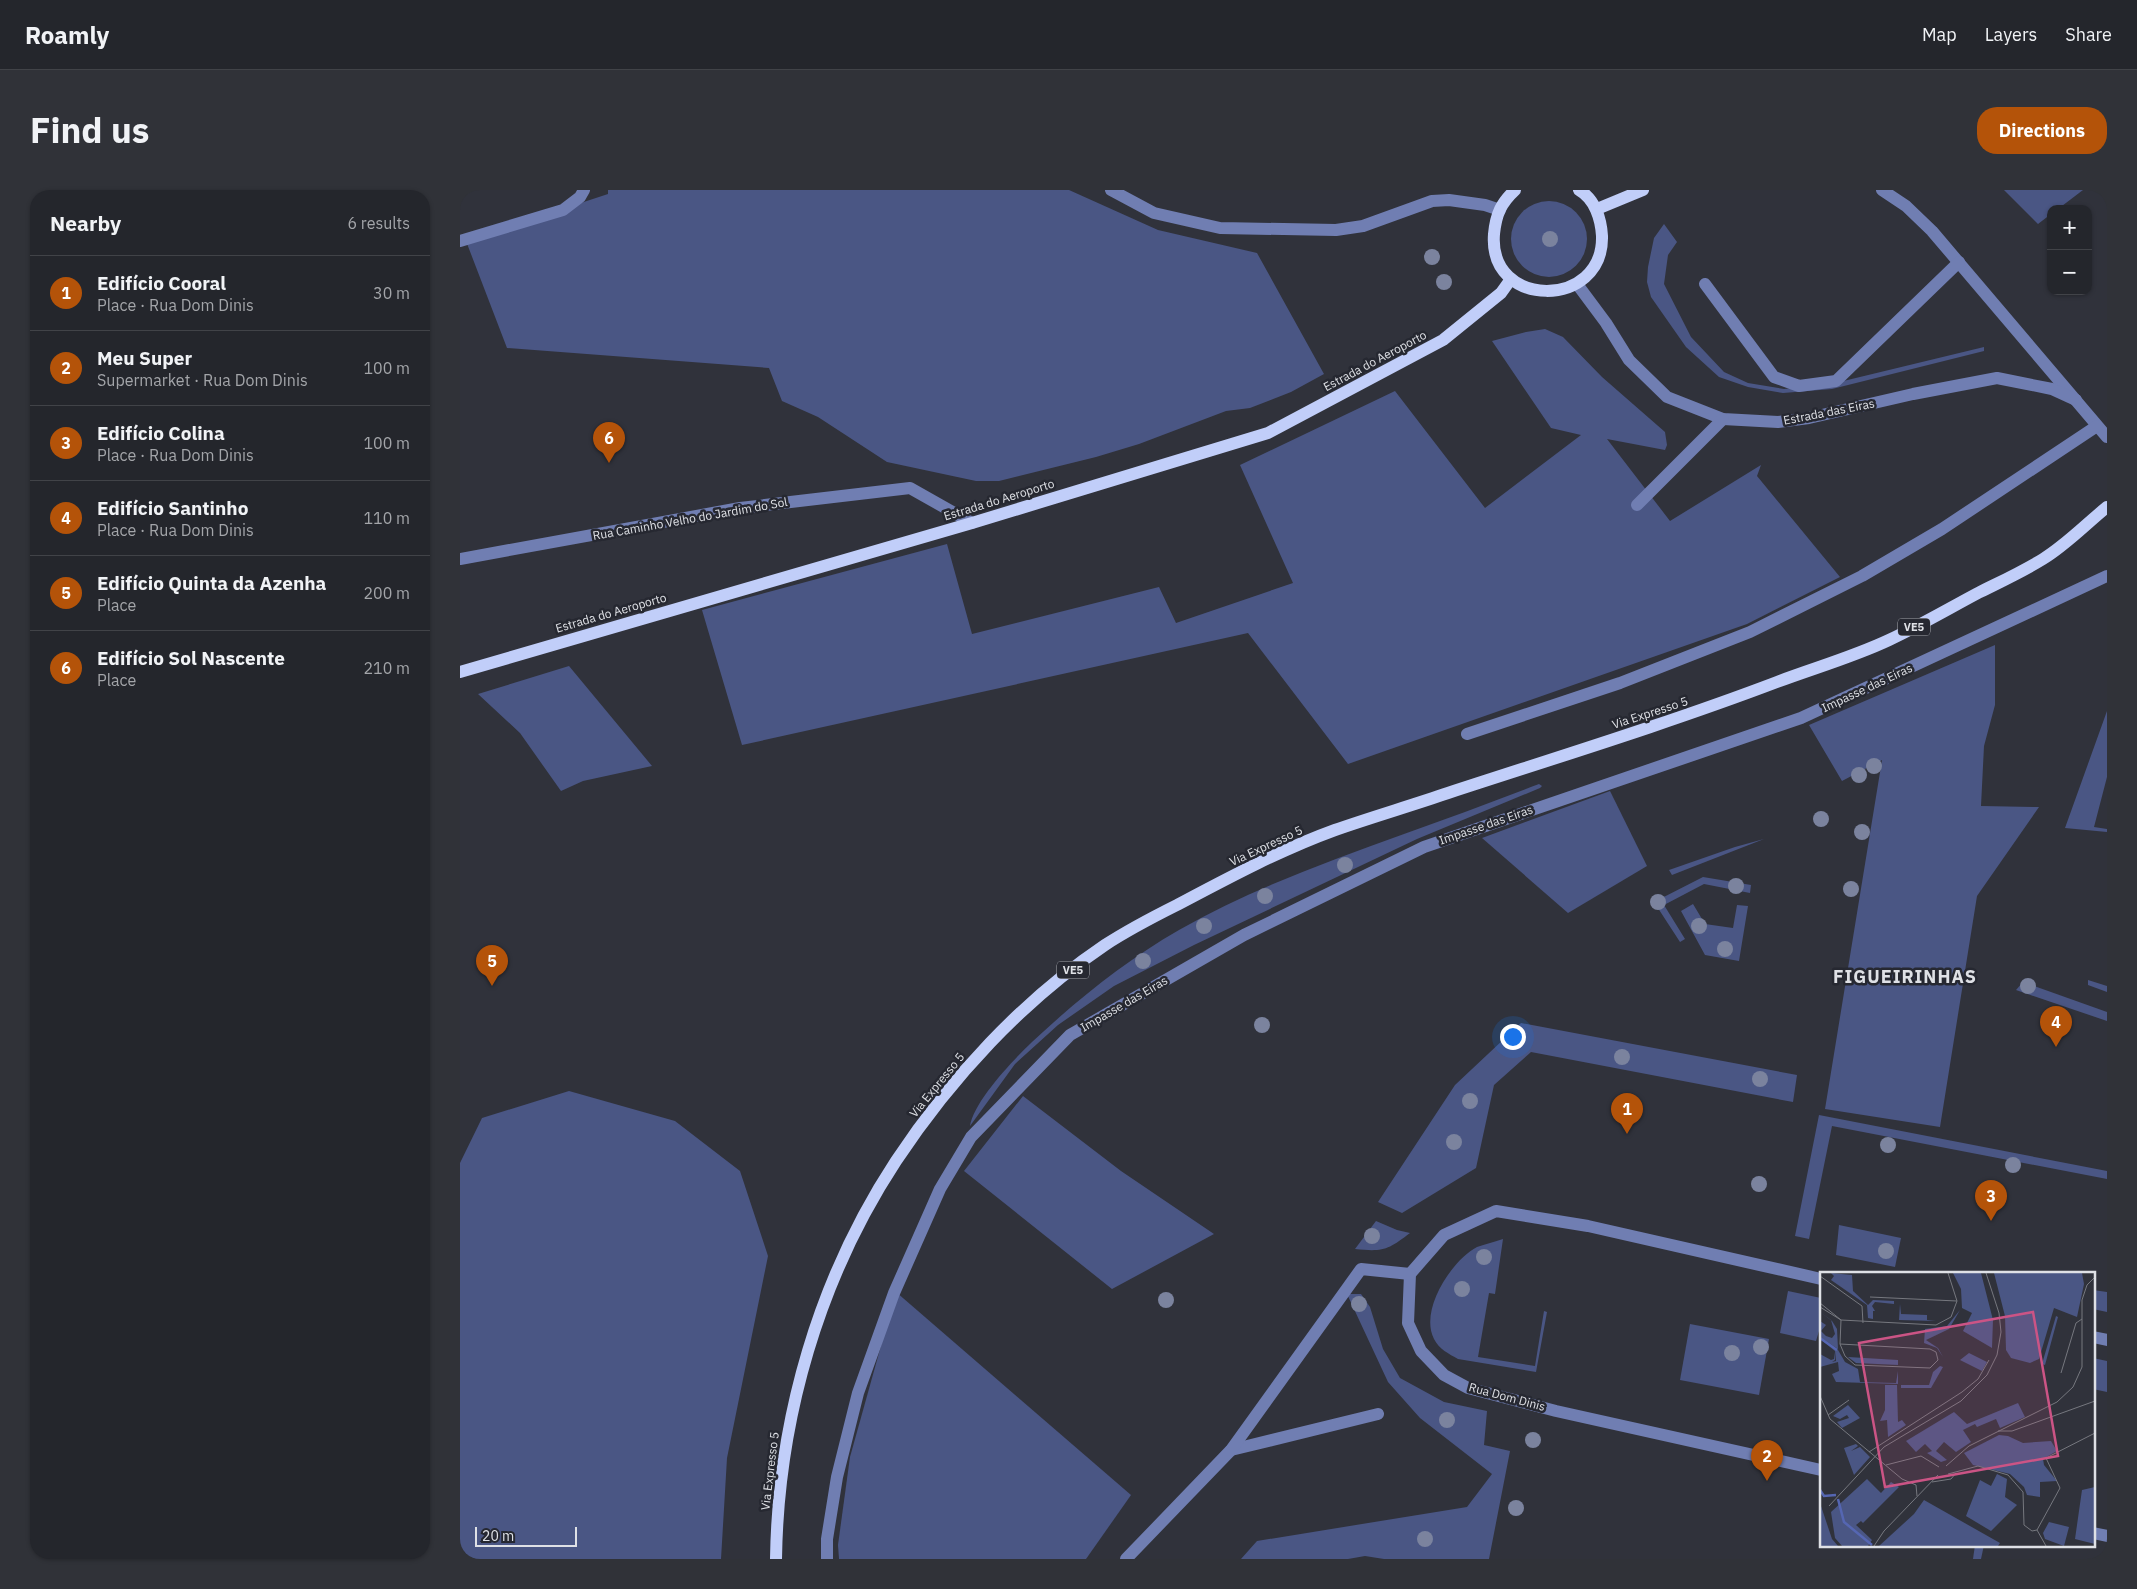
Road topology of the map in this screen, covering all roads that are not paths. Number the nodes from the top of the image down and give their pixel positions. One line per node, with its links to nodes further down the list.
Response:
1 (584, 190): 10 (street)
2 (1112, 190): 7 (street)
3 (1515, 190): 9 (main road)
4 (1579, 190): 8 (main road)
5 (1643, 190): 8 (main road)
6 (1882, 190): 11 (street, Estrada das Eiras)
7 (1433, 196): 9 (street)
8 (1597, 209): 13 (main road)
9 (1500, 210): 12 (main road)
10 (460, 241)
11 (1959, 262): 14 (street); 15 (street, Estrada das Eiras)
12 (1511, 279): 13 (main road); 21 (main road, Estrada do Aeroporto)
13 (1576, 284): 16 (street, Estrada das Eiras)
14 (1705, 284)
15 (2076, 400): 16 (street, Estrada das Eiras); 17 (street, Estrada das Eiras)
16 (1722, 419): 19 (street)
17 (2097, 426): 18 (street, Estrada das Eiras); 25 (street)
18 (2107, 436)
19 (1637, 505)
20 (2107, 507): 35 (main road, Via Expresso 5 / VE5)
21 (972, 523): 22 (street, Rua Caminho Velho do Jardim do Sol); 24 (main road, Estrada do Aeroporto)
22 (460, 559)
23 (2107, 576): 36 (street, Impasse das Eiras)
24 (460, 672)
25 (1467, 734)
26 (1410, 1274): 27 (street); 31 (street); 32 (street, Rua Dom Dinis)
27 (1820, 1279)
28 (2094, 1337): 29 (street)
29 (2107, 1340)
30 (1378, 1414): 31 (street)
31 (1230, 1450): 37 (street)
32 (1820, 1470)
33 (2094, 1533): 34 (street)
34 (2107, 1536)
35 (776, 1559)
36 (827, 1559)
37 (1126, 1559)

